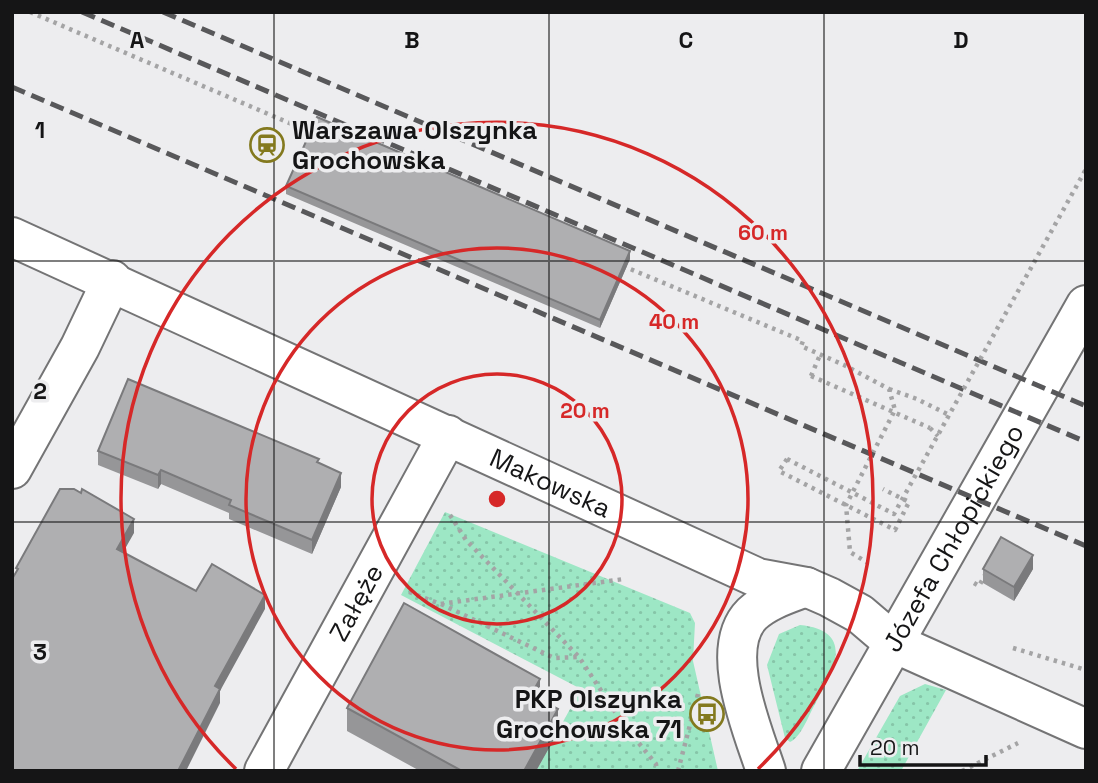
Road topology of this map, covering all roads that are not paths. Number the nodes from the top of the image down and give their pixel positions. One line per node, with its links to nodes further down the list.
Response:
1 (12, 237): 2 (street, Makowska)
2 (113, 280): 4 (street, Makowska); 5 (street)
3 (1086, 304): 7 (street, Józefa Chłopickiego)
4 (448, 435): 6 (street, Makowska); 9 (street, Załęże)
5 (12, 469)
6 (806, 587): 7 (street, Makowska); 10 (street)
7 (894, 643): 8 (street, Makowska); 11 (street, Józefa Chłopickiego)
8 (1086, 729)
9 (264, 771)
10 (766, 771)
11 (821, 771)

